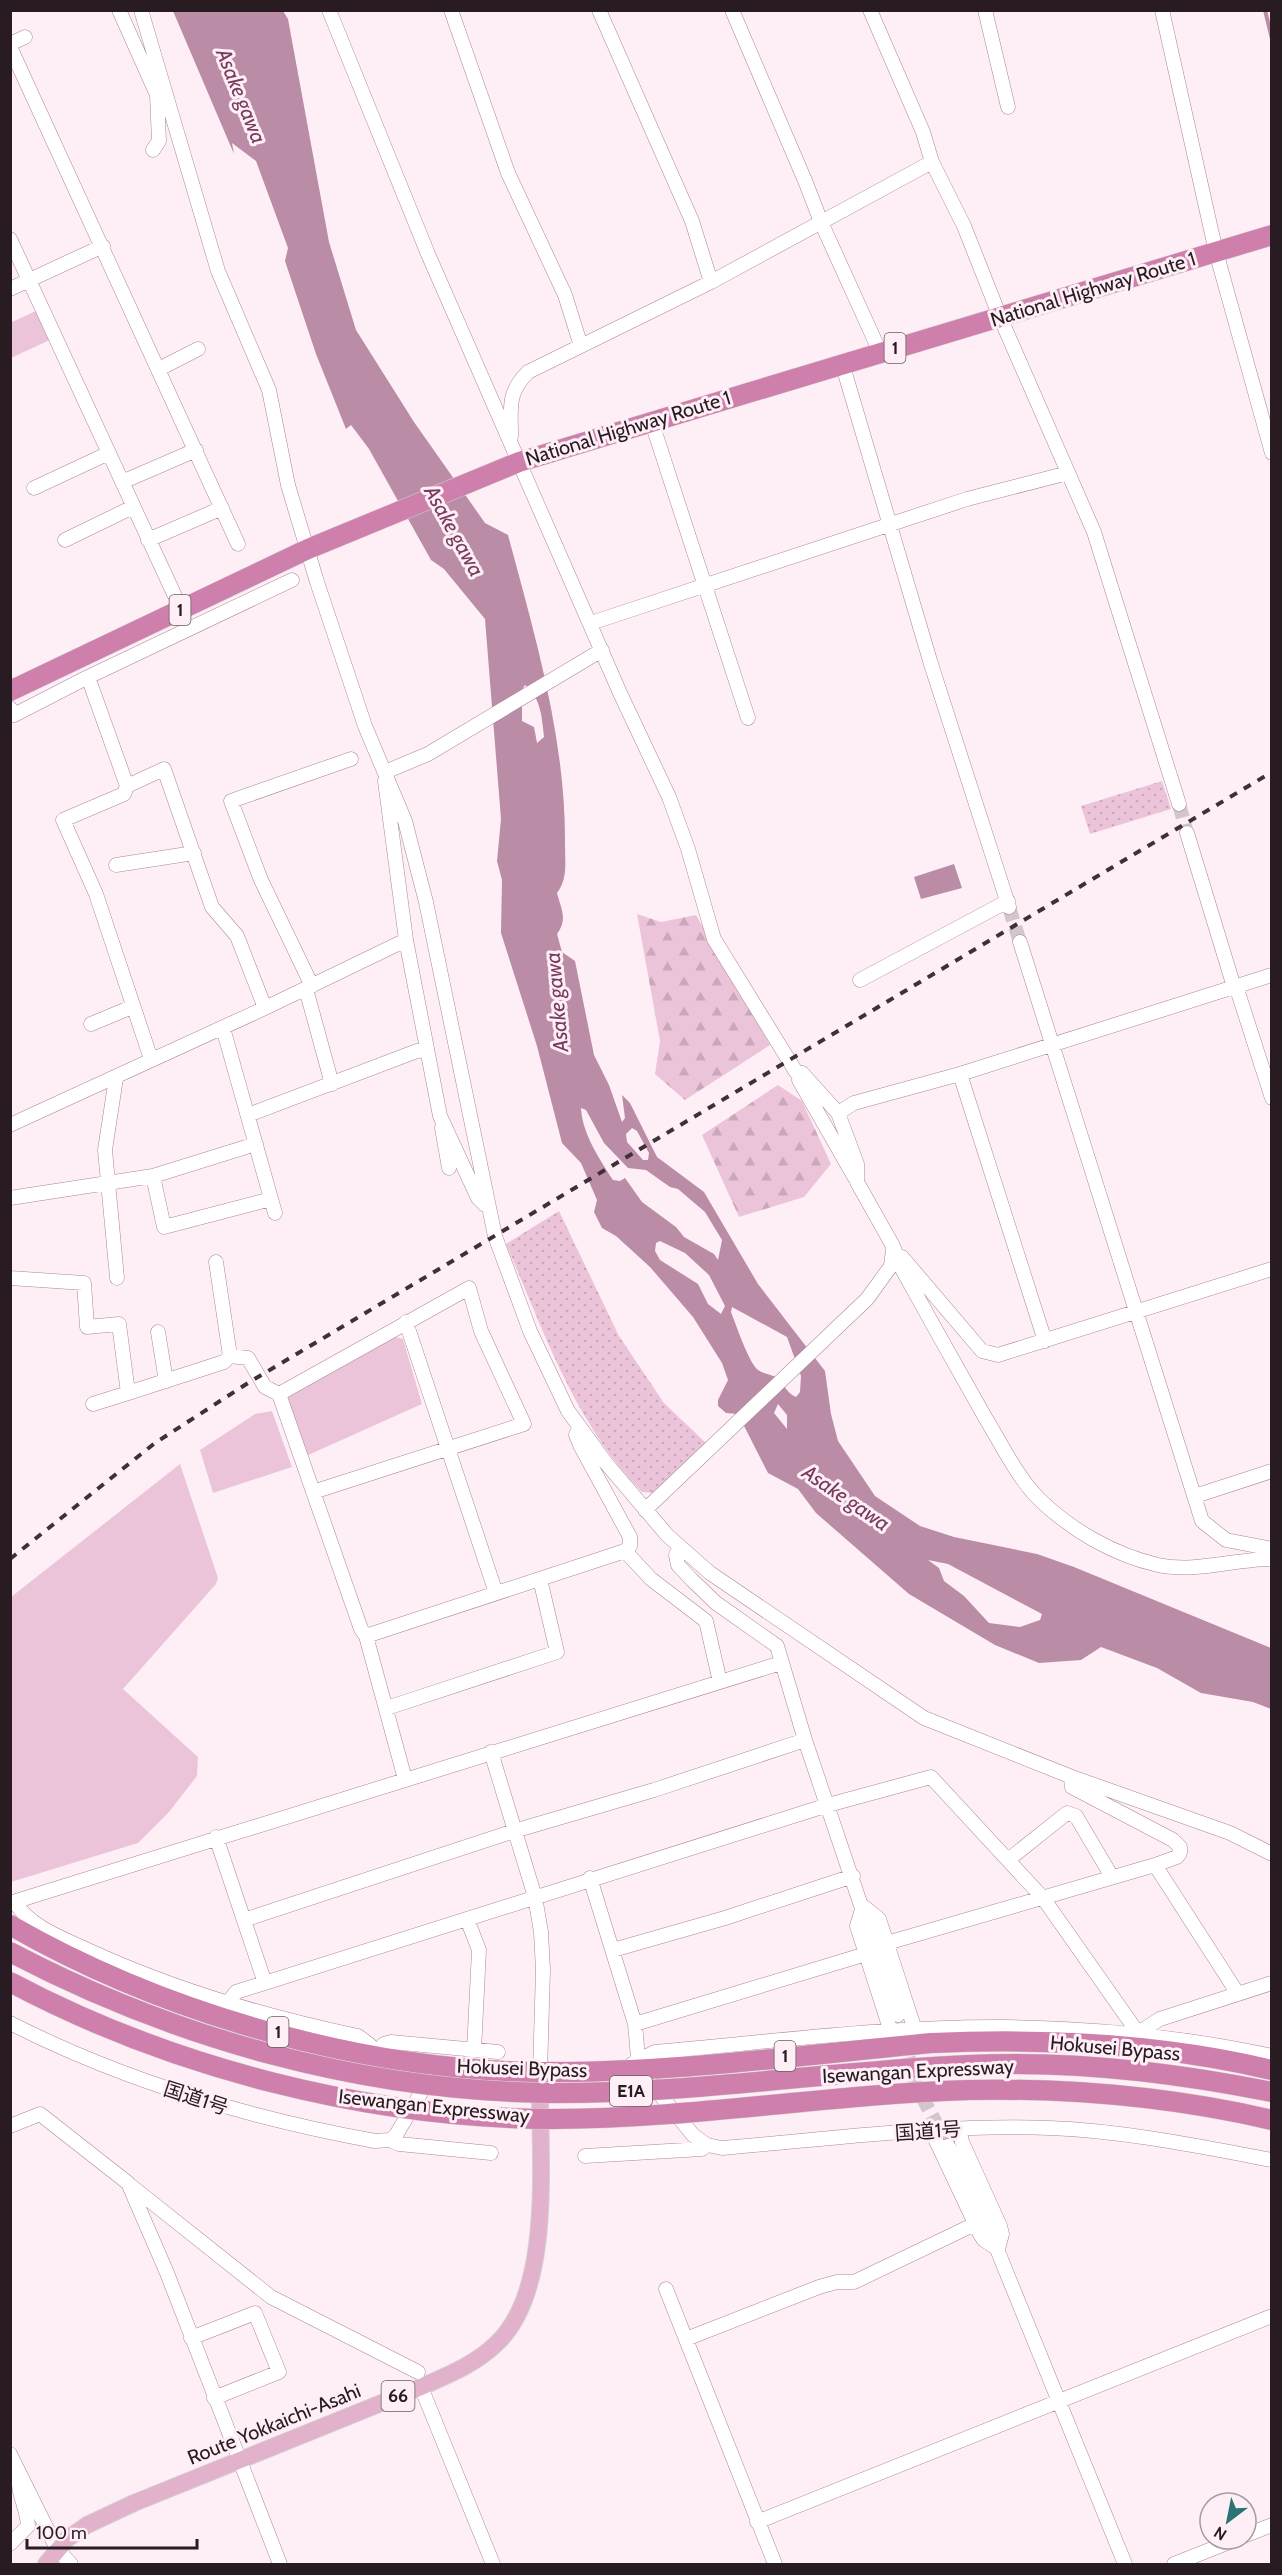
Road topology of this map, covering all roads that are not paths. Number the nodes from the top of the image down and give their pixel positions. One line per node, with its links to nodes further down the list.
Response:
1 (118, 10): 12 (street)
2 (141, 10): 12 (street)
3 (328, 10): 34 (street)
4 (451, 10): 25 (street)
5 (599, 10): 22 (street)
6 (732, 10): 16 (street)
7 (870, 10): 15 (street)
8 (985, 10): 13 (street)
9 (1162, 10): 20 (street)
10 (25, 37): 11 (street)
11 (10, 45): 19 (street)
12 (161, 96): 14 (street); 44 (street)
13 (1008, 107)
14 (153, 150)
15 (933, 162): 16 (street); 24 (street)
16 (821, 222): 22 (street); 27 (street)
17 (1272, 236): 20 (highway, National Highway Route 1 / 1)
18 (10, 239): 21 (street)
19 (104, 246): 21 (street); 29 (street)
20 (1216, 252): 24 (highway, National Highway Route 1 / 1); 33 (street)
21 (30, 281): 23 (street); 32 (street)
22 (711, 282): 25 (street)
23 (10, 290)
24 (1000, 317): 27 (highway, National Highway Route 1 / 1); 35 (street)
25 (581, 346): 34 (street)
26 (198, 349): 29 (street)
27 (880, 352): 28 (highway, National Highway Route 1 / 1)
28 (842, 363): 30 (highway, National Highway Route 1 / 1); 40 (street)
29 (159, 369): 31 (street)
30 (651, 420): 34 (highway, National Highway Route 1 / 1); 46 (street)
31 (196, 450): 36 (street); 39 (street)
32 (108, 453): 36 (street); 37 (street)
33 (1272, 453)
34 (515, 454): 44 (highway, National Highway Route 1 / 1); 48 (street)
35 (1068, 473): 40 (street); 57 (street)
36 (122, 482): 38 (street)
37 (34, 488)
38 (133, 507): 41 (street); 42 (street)
39 (222, 508): 42 (street); 43 (street)
40 (889, 524): 46 (street); 64 (street)
41 (65, 540)
42 (148, 540): 47 (street)
43 (238, 544)
44 (308, 549): 51 (highway, National Highway Route 1 / 1); 55 (street)
45 (292, 580): 50 (street)
46 (706, 586): 48 (street); 53 (street)
47 (174, 594)
48 (591, 623): 49 (street)
49 (602, 650): 55 (street); 75 (street)
50 (88, 677): 52 (street); 56 (street)
51 (10, 691)
52 (10, 708)
53 (748, 718)
54 (351, 759): 65 (street)
55 (385, 772): 61 (street); 91 (street)
56 (127, 786): 59 (street); 67 (street)
57 (1179, 804)
58 (1187, 833): 66 (street)
59 (194, 853): 60 (street); 68 (street)
60 (116, 865)
61 (406, 940): 65 (street); 72 (street)
62 (1020, 942): 71 (street)
63 (1272, 975): 66 (street)
64 (860, 980)
65 (309, 987): 68 (street); 78 (street)
66 (1235, 987): 71 (street); 73 (street)
67 (132, 1007): 69 (street); 74 (street)
68 (265, 1008): 70 (street)
69 (91, 1024)
70 (223, 1028): 74 (street); 81 (street)
71 (1053, 1045): 76 (street); 98 (street)
72 (427, 1050): 78 (street); 82 (street)
73 (1265, 1053): 79 (street)
74 (151, 1059): 77 (street)
75 (796, 1072): 80 (street); 88 (street)
76 (960, 1074): 80 (street); 101 (street)
77 (116, 1078): 83 (street); 87 (street)
78 (332, 1084): 81 (street)
79 (1272, 1098)
80 (838, 1113): 88 (street)
81 (248, 1115): 84 (street)
82 (440, 1116): 85 (street); 91 (street)
83 (10, 1125)
84 (256, 1144): 86 (street); 90 (street)
85 (449, 1168)
86 (153, 1176): 87 (street); 90 (street)
87 (109, 1182): 89 (street); 97 (street)
88 (857, 1182): 93 (street)
89 (10, 1198)
90 (271, 1199): 92 (street)
91 (489, 1209): 107 (street)
92 (275, 1213)
93 (893, 1246): 101 (street); 112 (street); 116 (street)
94 (216, 1262): 102 (street)
95 (1272, 1269): 98 (street)
96 (10, 1278): 104 (street)
97 (117, 1278)
98 (1137, 1311): 101 (street); 111 (street)
99 (406, 1322): 105 (street); 108 (street); 108 (street)
100 (158, 1332): 103 (street)
101 (1045, 1341)
102 (230, 1356): 103 (street); 105 (street)
103 (166, 1381): 104 (street)
104 (128, 1393): 106 (street)
105 (279, 1394): 110 (street)
106 (93, 1404)
107 (580, 1428): 112 (street); 115 (street)
108 (448, 1449): 110 (street); 118 (street)
109 (1272, 1471): 111 (street)
110 (312, 1492): 119 (street)
111 (1195, 1496): 114 (street)
112 (645, 1510): 113 (street)
113 (680, 1547): 120 (street); 125 (street)
114 (1272, 1550)
115 (625, 1551): 117 (street); 121 (street)
116 (1272, 1559)
117 (540, 1579): 118 (street); 122 (street)
118 (496, 1593): 119 (street)
119 (366, 1636): 122 (street)
120 (781, 1663): 121 (street); 123 (street)
121 (720, 1682): 124 (street)
122 (387, 1708): 126 (street)
123 (805, 1740): 127 (street); 128 (street)
124 (491, 1752): 126 (street); 128 (street)
125 (1072, 1777): 130 (street); 132 (street)
126 (405, 1779): 129 (street)
127 (828, 1805): 131 (street); 133 (street); 135 (street)
128 (514, 1831): 136 (street); 141 (street)
129 (216, 1838): 138 (street); 141 (street)
130 (1272, 1854)
131 (1008, 1860): 134 (street); 137 (street)
132 (1155, 1865): 134 (street); 150 (street)
133 (853, 1876): 139 (street); 144 (street)
134 (1112, 1877): 137 (street)
135 (590, 1878): 136 (street); 144 (street)
136 (535, 1897): 140 (street); 167 (street)
137 (1043, 1898): 143 (street); 157 (street)
138 (13, 1902): 151 (street)
139 (863, 1906): 143 (street); 146 (street); 152 (street)
140 (467, 1919): 148 (street); 160 (street)
141 (244, 1920): 148 (street)
142 (10, 1925): 162 (highway, Hokusei Bypass / 1)
143 (887, 1943): 155 (street)
144 (613, 1950): 154 (street)
145 (10, 1952): 168 (highway, Isewangan Expressway / E1A, bridge)
146 (866, 1954): 154 (street); 156 (street)
147 (10, 1982): 169 (highway, Isewangan Expressway / E1A, bridge)
148 (265, 1983): 151 (street)
149 (1272, 1983): 150 (street)
150 (1238, 1994): 157 (street)
151 (228, 2004): 158 (street)
152 (898, 2015)
153 (10, 2023): 173 (street, 国道1号)
154 (635, 2024): 165 (street)
155 (915, 2030): 156 (street); 157 (street)
156 (891, 2032): 165 (street)
157 (1138, 2033): 163 (street)
158 (358, 2036): 159 (street); 162 (street)
159 (391, 2042): 160 (street); 162 (street)
160 (474, 2051): 161 (street)
161 (498, 2052)
162 (374, 2054): 164 (highway, Hokusei Bypass / 1)
163 (1272, 2056)
164 (437, 2065): 167 (highway, Hokusei Bypass / 1); 173 (street)
165 (632, 2067): 166 (highway, Hokusei Bypass / 1); 167 (highway, Hokusei Bypass / 1); 174 (street)
166 (1272, 2070)
167 (540, 2072): 186 (main road, Route Yokkaichi-Asahi / 66)
168 (1272, 2092)
169 (1272, 2120)
170 (10, 2126): 179 (street)
171 (959, 2129): 172 (street, 国道1号); 178 (street, 国道1号); 181 (street)
172 (931, 2130): 174 (street, 国道1号); 180 (street)
173 (390, 2140): 176 (street, 国道1号)
174 (707, 2145): 177 (street, 国道1号)
175 (948, 2146): 181 (street)
176 (491, 2153)
177 (585, 2156)
178 (1272, 2160)
179 (128, 2183): 184 (street); 186 (street)
180 (975, 2224): 181 (street); 185 (street)
181 (998, 2249): 188 (street)
182 (666, 2289): 185 (street)
183 (1272, 2316): 188 (street)
184 (191, 2338): 187 (street); 187 (street)
185 (686, 2339): 192 (street)
186 (420, 2379): 190 (main road, Route Yokkaichi-Asahi / 66); 199 (street)
187 (214, 2398): 190 (street)
188 (1058, 2400): 192 (street); 201 (street)
189 (10, 2454): 191 (street)
190 (238, 2461): 194 (main road, Route Yokkaichi-Asahi / 66); 198 (street)
191 (19, 2472): 193 (street); 194 (street)
192 (758, 2522): 200 (street)
193 (10, 2544)
194 (57, 2549): 196 (main road, Route Yokkaichi-Asahi / 66); 197 (street)
195 (1208, 2551): 202 (street)
196 (46, 2565)
197 (71, 2565)
198 (280, 2565)
199 (493, 2565)
200 (775, 2565)
201 (1125, 2565)
202 (1174, 2565)

